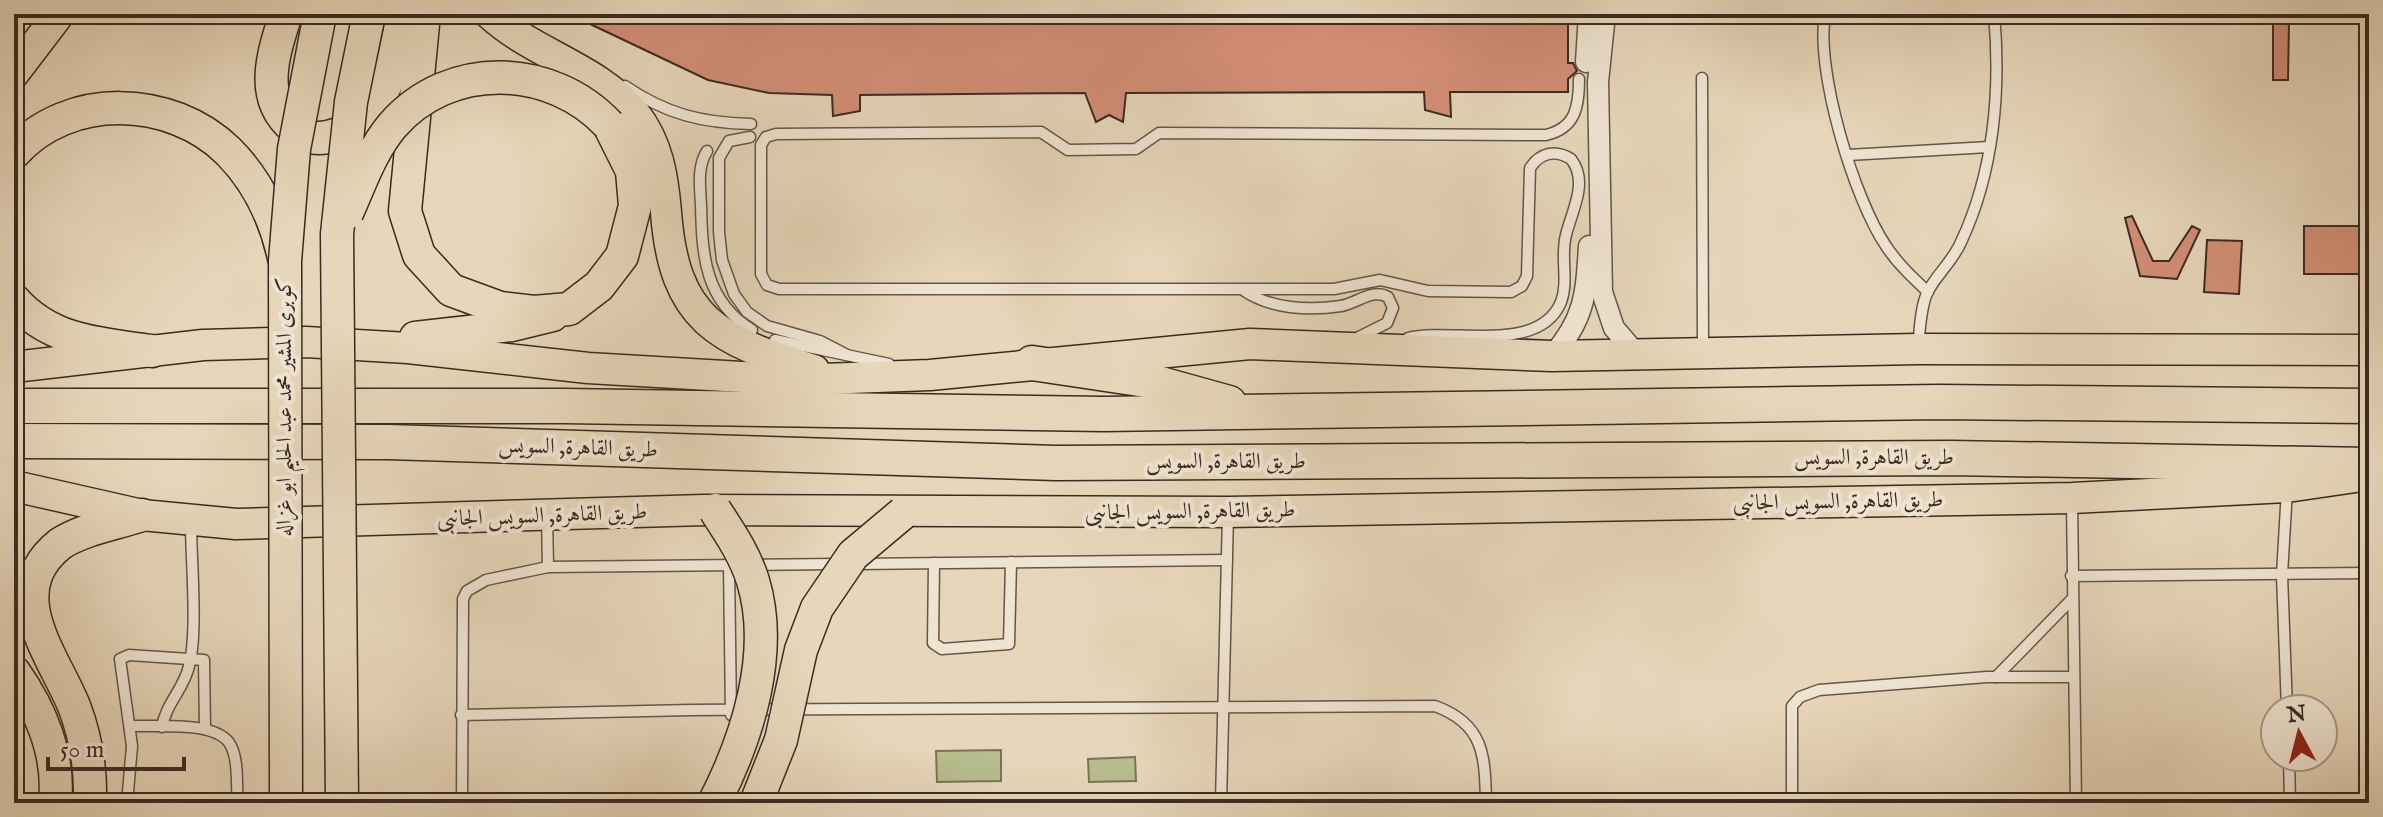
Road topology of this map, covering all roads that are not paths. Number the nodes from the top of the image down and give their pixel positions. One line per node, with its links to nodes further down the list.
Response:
1 (59, 14): 14 (main road)
2 (286, 14): 5 (highway)
3 (320, 14): 24 (highway, كوبرى المشير محمد عبد الحليم ابو غزاله, bridge)
4 (369, 14): 23 (highway, bridge)
5 (403, 14)
6 (424, 14): 28 (highway)
7 (490, 14): 12 (main road)
8 (1589, 14): 13 (lane); 38 (street)
9 (1605, 14): 39 (street)
10 (1825, 14): 22 (lane)
11 (1994, 14): 19 (lane)
12 (547, 53): 17 (lane); 42 (main road)
13 (1579, 63)
14 (14, 73)
15 (1702, 78): 37 (lane)
16 (1579, 79): 25 (lane)
17 (751, 124)
18 (750, 137): 42 (lane)
19 (1989, 147): 22 (lane); 26 (lane)
20 (707, 151): 29 (lane)
21 (14, 153): 24 (highway)
22 (1848, 155): 26 (lane)
23 (337, 234): 28 (highway, bridge); 85 (highway, bridge)
24 (285, 261): 84 (highway, كوبرى المشير محمد عبد الحليم ابو غزاله, bridge)
25 (1241, 289): 32 (lane); 34 (lane)
26 (1928, 292): 33 (lane)
27 (14, 300): 36 (highway)
28 (569, 309): 31 (main road)
29 (752, 330)
30 (775, 340): 42 (lane)
31 (357, 343): 36 (main road); 42 (main road)
32 (1337, 347): 34 (main road); 40 (main road)
33 (1918, 349): 35 (main road); 37 (main road)
34 (1380, 350): 38 (main road)
35 (2369, 350)
36 (152, 351): 41 (main road)
37 (1703, 354): 39 (main road)
38 (1552, 356): 39 (main road)
39 (1638, 356)
40 (1032, 363): 42 (main road); 45 (highway)
41 (14, 367)
42 (844, 367)
43 (14, 406): 45 (highway, طريق القاهرة, السويس)
44 (2369, 406): 45 (highway, طريق القاهرة, السويس)
45 (1256, 412)
46 (14, 441): 47 (highway, طريق القاهرة, السويس)
47 (2369, 465)
48 (2369, 475): 50 (main road, طريق القاهرة, السويس الجانبى)
49 (14, 486): 55 (main road, طريق القاهرة, السويس الجانبى)
50 (2287, 487): 51 (main road, طريق القاهرة, السويس الجانبى); 64 (lane)
51 (2072, 498): 53 (main road, طريق القاهرة, السويس الجانبى); 65 (lane)
52 (715, 510): 54 (main road, طريق القاهرة, السويس الجانبى); 56 (main road, طريق القاهرة, السويس الجانبى); 79 (highway, bridge)
53 (1228, 512): 54 (main road, طريق القاهرة, السويس الجانبى); 58 (lane)
54 (903, 513): 79 (highway, bridge)
55 (142, 515): 57 (main road, طريق القاهرة, السويس الجانبى); 81 (highway)
56 (547, 516): 57 (main road, طريق القاهرة, السويس الجانبى); 62 (lane)
57 (191, 522): 67 (lane)
58 (1227, 560): 59 (lane); 72 (lane)
59 (1011, 562): 60 (lane); 60 (lane)
60 (934, 563): 61 (lane)
61 (729, 565): 62 (lane); 73 (lane)
62 (548, 567): 74 (lane)
63 (2369, 573): 64 (lane)
64 (2282, 575): 65 (lane); 71 (lane)
65 (2071, 576): 66 (lane)
66 (2072, 599): 69 (lane); 70 (lane)
67 (191, 657): 75 (lane); 76 (lane); 77 (lane)
68 (14, 672): 80 (highway)
69 (1996, 677): 70 (lane); 89 (lane)
70 (2073, 677): 90 (lane)
71 (2286, 693)
72 (1222, 706): 73 (lane); 87 (lane); 88 (lane)
73 (731, 710): 74 (lane); 79 (lane)
74 (461, 715): 86 (lane)
75 (130, 726): 76 (lane); 82 (lane)
76 (162, 727): 77 (lane)
77 (205, 729): 83 (lane)
78 (2289, 773): 91 (lane)
79 (734, 798)
80 (55, 803)
81 (90, 803)
82 (127, 803)
83 (238, 803)
84 (286, 803)
85 (342, 803)
86 (462, 803)
87 (1221, 803)
88 (1486, 803)
89 (1792, 803)
90 (2076, 803)
91 (2290, 803)

